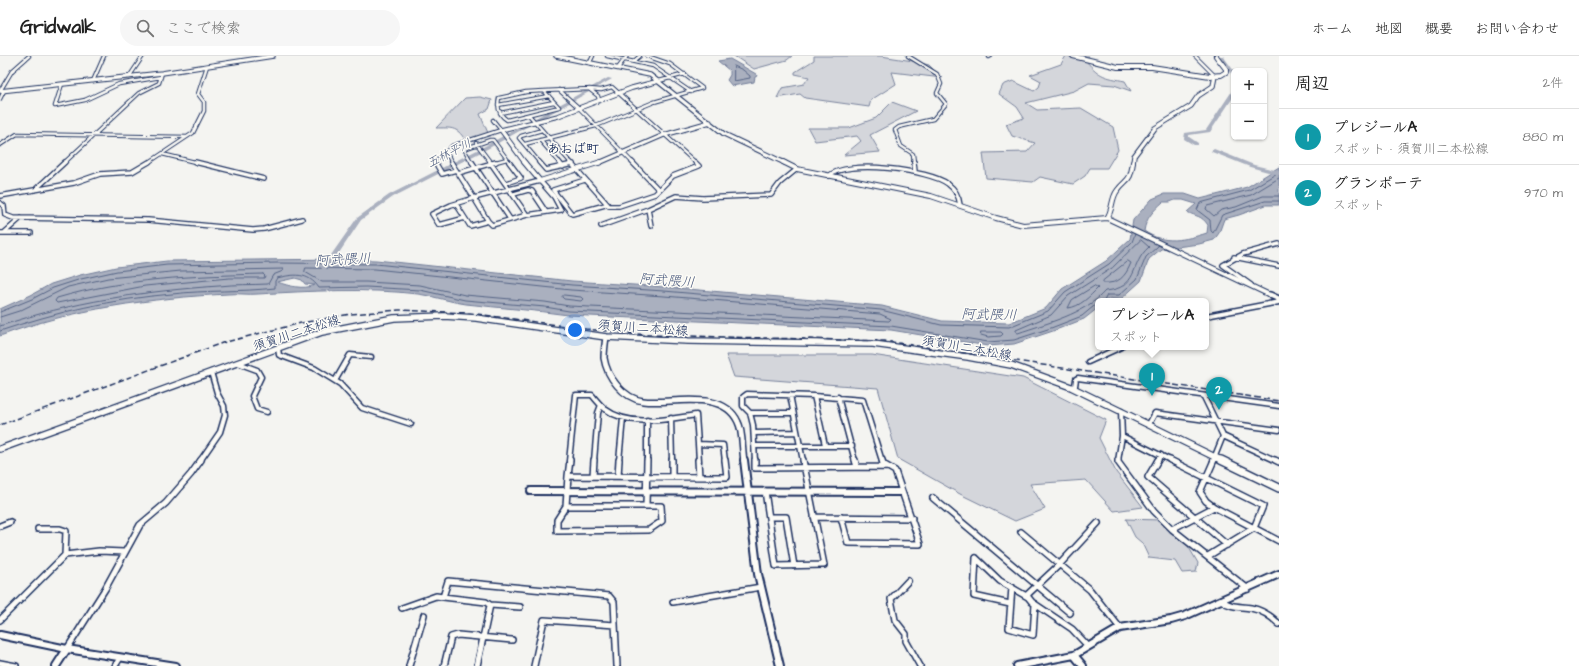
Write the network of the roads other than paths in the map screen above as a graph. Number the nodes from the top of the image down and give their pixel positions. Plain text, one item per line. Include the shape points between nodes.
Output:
1 (29, 56) edge
2 (104, 56) edge
3 (143, 56) edge
4 (273, 56) edge
5 (556, 56) edge
6 (593, 56) edge
7 (607, 56) edge
8 (627, 56) edge
9 (640, 56) edge
10 (647, 56) edge
11 (908, 56) edge
12 (1073, 56) edge
13 (1195, 56) edge
14 (1216, 56) edge
15 (624, 59) junction
16 (634, 61) junction
17 (590, 62) junction
18 (206, 66) junction
19 (618, 68) junction
20 (685, 74) junction
21 (162, 75) junction
22 (1215, 76) junction
23 (129, 77) junction
24 (672, 78) junction
25 (93, 81) junction
26 (659, 81) junction
27 (62, 84) junction
28 (590, 89) junction
29 (559, 90) junction
30 (0, 91) edge
31 (4, 91) junction
32 (544, 91) junction
33 (691, 92) junction
34 (618, 93) junction
35 (549, 96) junction
36 (678, 96) junction
37 (0, 98) edge
38 (599, 100) junction
39 (554, 102) junction
40 (498, 105) junction
41 (579, 108) junction
42 (636, 109) junction
43 (500, 113) junction
44 (529, 115) junction
45 (493, 120) dead end
46 (535, 122) junction
47 (710, 122) junction
48 (596, 126) junction
49 (501, 130) junction
50 (542, 130) junction
51 (94, 134) junction
52 (664, 135) junction
53 (187, 137) junction
54 (549, 138) junction
55 (474, 139) junction
56 (540, 140) junction
57 (477, 144) junction
58 (525, 144) junction
59 (0, 145) edge
60 (624, 153) junction
61 (162, 154) junction
62 (447, 156) junction
63 (507, 159) junction
64 (492, 164) junction
65 (573, 164) junction
66 (563, 167) junction
67 (475, 168) junction
68 (577, 169) junction
69 (797, 169) junction
70 (457, 171) junction
71 (915, 172) junction
72 (829, 176) junction
73 (264, 179) dead end
74 (540, 180) junction
75 (585, 180) junction
76 (506, 183) junction
77 (36, 189) junction
78 (510, 189) junction
79 (660, 190) junction
80 (493, 194) junction
81 (514, 194) junction
82 (0, 196) edge
83 (475, 199) junction
84 (0, 203) edge
85 (456, 204) junction
86 (960, 204) junction
87 (605, 205) junction
88 (648, 209) junction
89 (546, 212) junction
90 (527, 215) junction
91 (21, 218) junction
92 (302, 218) dead end
93 (465, 218) junction
94 (1107, 218) junction
95 (510, 219) junction
96 (488, 221) junction
97 (601, 226) dead end
98 (651, 226) dead end
99 (2, 233) edge
100 (31, 233) dead end
101 (1279, 244) edge
102 (1234, 256) junction
103 (1279, 266) edge
104 (1256, 289) junction
105 (1279, 301) edge
106 (1209, 315) edge
107 (606, 337) junction
108 (278, 348) junction
109 (1114, 350) edge
110 (371, 357) dead end
111 (238, 362) junction
112 (1088, 362) dead end
113 (211, 372) junction
114 (335, 381) junction
115 (1071, 387) junction
116 (790, 395) junction
117 (814, 396) junction
118 (838, 397) junction
119 (1204, 397) junction
120 (601, 405) junction
121 (1279, 406) edge
122 (1121, 411) junction
123 (267, 412) dead end
124 (750, 413) junction
125 (793, 413) junction
126 (623, 418) junction
127 (671, 418) junction
128 (647, 420) junction
129 (1216, 421) junction
130 (411, 424) dead end
131 (1149, 424) junction
132 (1279, 430) edge
133 (797, 432) junction
134 (754, 433) junction
135 (1122, 436) junction
136 (1223, 436) junction
137 (698, 444) junction
138 (800, 445) junction
139 (754, 446) junction
140 (825, 446) junction
141 (852, 446) junction
142 (0, 449) edge
143 (1161, 455) junction
144 (1214, 456) junction
145 (1279, 462) edge
146 (857, 467) junction
147 (888, 467) junction
148 (805, 468) junction
149 (568, 476) junction
150 (594, 476) junction
151 (618, 476) junction
152 (646, 476) junction
153 (672, 476) junction
154 (699, 477) junction
155 (1207, 478) junction
156 (1279, 488) edge
157 (531, 491) dead end
158 (646, 491) junction
159 (765, 491) junction
160 (568, 492) junction
161 (748, 492) junction
162 (810, 492) junction
163 (900, 492) junction
164 (933, 498) dead end
165 (566, 506) junction
166 (646, 506) junction
167 (1214, 507) junction
168 (1195, 516) junction
169 (769, 517) junction
170 (814, 517) junction
171 (841, 517) junction
172 (912, 518) junction
173 (10, 522) dead end
174 (1098, 523) dead end
175 (0, 526) edge
176 (1254, 528) junction
177 (38, 529) dead end
178 (1172, 529) junction
179 (1021, 532) dead end
180 (1279, 541) edge
181 (1228, 545) junction
182 (124, 552) junction
183 (65, 555) junction
184 (1208, 556) junction
185 (1060, 565) junction
186 (794, 566) junction
187 (1279, 574) edge
188 (908, 581) dead end
189 (1036, 584) junction
190 (761, 587) junction
191 (1012, 587) junction
192 (1248, 589) junction
193 (443, 597) junction
194 (1028, 597) junction
195 (1221, 600) junction
196 (673, 602) dead end
197 (1010, 604) junction
198 (1035, 604) junction
199 (490, 605) junction
200 (520, 607) dead end
201 (402, 608) dead end
202 (1070, 614) dead end
203 (424, 615) dead end
204 (0, 620) edge
205 (1279, 624) edge
206 (615, 625) junction
207 (1120, 628) junction
208 (0, 635) edge
209 (483, 637) junction
210 (512, 640) dead end
211 (1088, 646) junction
212 (67, 649) junction
213 (1074, 655) junction
214 (120, 658) junction
215 (0, 663) edge
216 (16, 666) edge
217 (56, 666) edge
218 (115, 666) edge
219 (176, 666) edge
220 (409, 666) edge
221 (444, 666) edge
222 (477, 666) edge
223 (534, 666) edge
224 (617, 666) edge
225 (780, 666) edge
226 (920, 666) edge
227 (1017, 666) edge
228 (1083, 666) edge

1 - 30 street via 12,71
2 - 25 street
3 - 23 street
4 - 18 street
5 - 17 street
6 - 17 street
7 - 15 street
8 - 15 street
9 - 16 street
10 - 20 street via 670,64
11 - 71 street via 936,73 941,81 937,93 946,104 933,119 895,130 901,146 913,154
12 - 22 main road via 1118,67 1152,67
13 - 22 street
14 - 22 main road via 1226,72
15 - 16 street
15 - 19 street
16 - 24 street via 653,66
17 - 19 street
18 - 21 street
18 - 53 street via 198,94 204,102 204,111 194,132
19 - 26 street via 650,75
20 - 24 street
20 - 33 street via 702,88
21 - 23 street
21 - 27 street via 108,87 98,95 55,106
21 - 51 street via 159,83 139,93
22 - 94 street via 1213,86 1198,96 1191,106 1155,128 1134,156 1129,179 1116,192
23 - 25 street
24 - 26 street
24 - 33 street
25 - 27 street
26 - 34 street
26 - 36 street
27 - 31 street
28 - 29 street
28 - 34 street via 612,87
28 - 38 street
29 - 32 street
29 - 41 street
30 - 31 street
31 - 37 street
32 - 35 street
32 - 40 street via 500,97
33 - 36 street
34 - 38 street
34 - 42 street
35 - 39 street
35 - 40 street
36 - 42 street
36 - 47 street
38 - 41 street
39 - 43 street
39 - 44 street via 559,107
40 - 43 street
41 - 46 street
41 - 48 street
42 - 48 street
42 - 52 street
43 - 44 street via 505,120
44 - 46 street
45 - 49 street
46 - 49 street
46 - 50 street
47 - 52 street
47 - 69 street via 733,139
48 - 54 street
48 - 60 street
49 - 55 street
49 - 74 street
50 - 54 street
50 - 58 street via 520,136
51 - 53 street
51 - 59 street via 17,134
51 - 77 street
52 - 60 street
52 - 79 street via 699,166 673,176
53 - 61 street
54 - 56 street
54 - 65 street
55 - 57 street
55 - 62 street via 450,147 446,152
56 - 58 street
56 - 66 street
57 - 63 street via 493,140
57 - 64 street
57 - 67 street via 463,150
58 - 66 street via 545,170
60 - 68 street
60 - 79 street
61 - 73 street
61 - 77 street via 134,171 108,173
62 - 70 street
62 - 70 street via 433,161 439,172 442,174
63 - 64 street
63 - 76 street via 521,178
64 - 67 street
64 - 76 street
65 - 66 street
65 - 68 street
67 - 70 street
67 - 80 street
68 - 74 street
68 - 75 street
69 - 72 street
69 - 88 street via 780,183 771,195 703,198 678,196
70 - 83 street
71 - 72 street via 857,168 832,173
71 - 86 street via 933,176 950,184
72 - 86 street
74 - 78 street
74 - 89 street via 561,208 559,211
75 - 87 street
75 - 87 street via 553,190 572,214
76 - 78 street
77 - 82 street
78 - 80 street
78 - 81 street
79 - 87 street via 619,206
80 - 83 street
80 - 95 street
81 - 89 street via 532,191
81 - 90 street
83 - 85 street
83 - 96 street
84 - 91 street via 4,205 8,217
85 - 93 street
85 - 93 street via 432,213 438,225
86 - 94 street via 996,218 1024,225
88 - 97 street
88 - 98 street
89 - 90 street
90 - 95 street
91 - 92 street via 148,220 253,230
91 - 99 street
93 - 96 street via 470,226
94 - 104 street
95 - 96 street via 492,224
99 - 100 street
101 - 102 street
102 - 103 street
102 - 104 street via 1223,266
104 - 105 street
105 - 106 street
107 - 108 main road, 須賀川二本松線 via 476,318 423,316 394,318 339,328
107 - 115 main road, 須賀川二本松線 via 873,344 945,353 1011,366
107 - 161 street via 604,361 617,386 625,394 643,401 709,402 733,413 739,423
108 - 111 main road, 須賀川二本松線
108 - 114 street via 279,355 314,368
109 - 112 street
110 - 114 street via 350,355
111 - 113 main road, 須賀川二本松線
111 - 123 street via 258,370 261,377 252,396 257,409
113 - 142 main road, 須賀川二本松線
113 - 182 street via 226,415 220,432 192,474 140,525
114 - 130 street via 362,408
115 - 119 street via 1075,386 1078,378
115 - 122 main road, 須賀川二本松線
116 - 117 street
116 - 124 street via 746,394 743,406
116 - 125 street
117 - 118 street
117 - 140 street
118 - 141 street
118 - 147 street via 863,400 883,464
119 - 121 street
119 - 129 street
120 - 126 street
120 - 149 street via 592,395 576,395
120 - 150 street via 598,413
122 - 131 main road, 須賀川二本松線
122 - 135 street
124 - 125 street
124 - 134 street
125 - 133 street
126 - 128 street
126 - 151 street
127 - 128 street
127 - 137 street via 696,415
127 - 153 street
128 - 152 street
129 - 131 street via 1155,413
129 - 132 street
129 - 136 street
131 - 144 main road, 須賀川二本松線
133 - 134 street
133 - 138 street
134 - 139 street
135 - 143 street
135 - 178 street via 1118,462 1154,511
136 - 144 street
136 - 145 street
137 - 154 street
137 - 154 street via 723,445 727,477
138 - 139 street
138 - 140 street
138 - 148 street
139 - 148 street via 755,468
140 - 141 street
141 - 146 street
143 - 155 street
143 - 168 street via 1148,477
144 - 155 street
144 - 156 main road, 須賀川二本松線
146 - 147 street
146 - 148 street
147 - 163 street via 894,471
148 - 162 street
149 - 150 street
149 - 160 street
150 - 151 street
151 - 152 street
152 - 153 street
152 - 158 street
153 - 154 street
155 - 167 street via 1200,492
155 - 176 street via 1263,506
157 - 160 street
158 - 160 street
158 - 161 street
158 - 166 street
159 - 161 street
159 - 162 street
159 - 169 street
160 - 165 street
161 - 190 street
162 - 163 street
162 - 170 street
163 - 172 street
164 - 189 street
165 - 166 street
165 - 166 street via 557,520 557,531 649,530 662,521 661,506
167 - 168 street
167 - 176 street
168 - 178 street
168 - 181 street
169 - 186 street via 786,518
169 - 186 street via 776,566
170 - 171 street
170 - 186 street via 824,565
171 - 172 street
171 - 172 street via 848,543 920,544
173 - 175 street
174 - 185 street
176 - 180 street
176 - 181 street
177 - 183 street via 60,529 66,532
178 - 184 street
179 - 185 street
181 - 184 street
182 - 183 street via 99,551
182 - 212 street via 105,589
183 - 204 street
184 - 192 street
185 - 189 street
185 - 207 street via 1090,590
187 - 192 street
188 - 226 street via 890,599 895,620 906,634 906,641
189 - 194 street
189 - 202 street
190 - 196 street
190 - 225 street
191 - 194 street
191 - 197 street
191 - 197 street via 991,574 976,558 974,596
192 - 195 street
193 - 199 street via 486,602
193 - 201 street via 436,596
193 - 206 street via 448,581 609,596 614,602
194 - 198 street
195 - 205 street via 1230,607 1251,608 1263,612
195 - 207 street via 1171,620
197 - 198 street via 1008,628 1033,635
198 - 211 street via 1072,629
199 - 200 street
199 - 209 street
203 - 220 street
206 - 223 street via 544,620
206 - 224 street
207 - 211 street
208 - 212 street
209 - 210 street
209 - 221 street via 451,637
209 - 222 street
211 - 213 street
212 - 214 street
212 - 217 street
213 - 227 street
213 - 228 street
214 - 218 street
214 - 219 street
215 - 216 street

